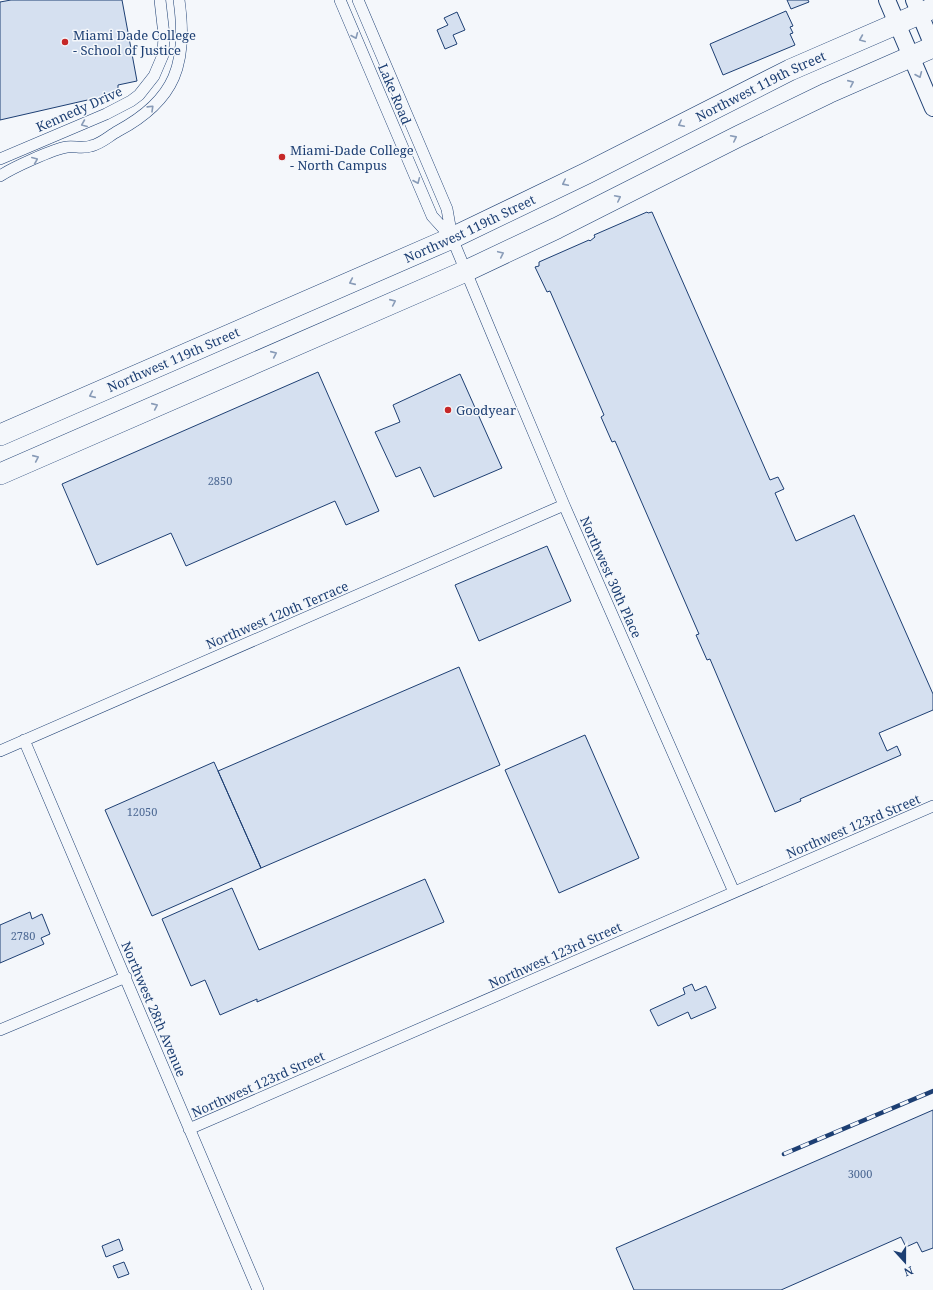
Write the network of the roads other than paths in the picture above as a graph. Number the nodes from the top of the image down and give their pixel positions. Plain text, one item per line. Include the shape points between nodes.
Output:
1 (160, 0) edge
2 (179, 0) edge
3 (340, 0) edge
4 (358, 0) edge
5 (887, 0) edge
6 (923, 7) edge
7 (898, 23) junction
8 (933, 46) edge
9 (911, 57) junction
10 (933, 108) edge
11 (108, 113) junction
12 (117, 132) junction
13 (0, 158) edge
14 (0, 176) edge
15 (452, 238) junction
16 (466, 271) junction
17 (0, 435) edge
18 (0, 474) edge
19 (564, 505) junction
20 (24, 740) junction
21 (0, 751) edge
22 (933, 806) edge
23 (734, 892) junction
24 (126, 977) junction
25 (0, 1030) edge
26 (189, 1129) junction
27 (258, 1290) edge

1 - 11 street, Kennedy Drive via 164,45 154,76 135,99
12 -> 2 street via 153,107 174,77 182,43
3 -> 15 street, Lake Road via 432,216
4 - 15 street, Lake Road via 447,210
5 - 7 main road
6 - 7 highway, Northwest 119th Street
6 - 8 main road
7 - 9 main road
7 -> 15 highway, Northwest 119th Street via 790,70
8 - 9 highway
9 -> 10 main road
16 -> 9 highway via 746,132
11 - 12 street via 116,122
11 -> 13 street, Kennedy Drive
14 -> 12 street via 62,148 93,146
15 - 16 street, Lake Road
15 -> 17 highway, Northwest 119th Street
18 -> 16 highway
16 - 19 street, Northwest 30th Place
19 - 20 street, Northwest 120th Terrace
19 - 23 street, Northwest 30th Place
20 - 21 street, Northwest 120th Terrace
20 - 24 street, Northwest 28th Avenue
22 - 23 street, Northwest 123rd Street
23 - 26 street, Northwest 123rd Street
24 - 25 street
24 - 26 street, Northwest 28th Avenue
26 - 27 street, Northwest 28th Avenue

